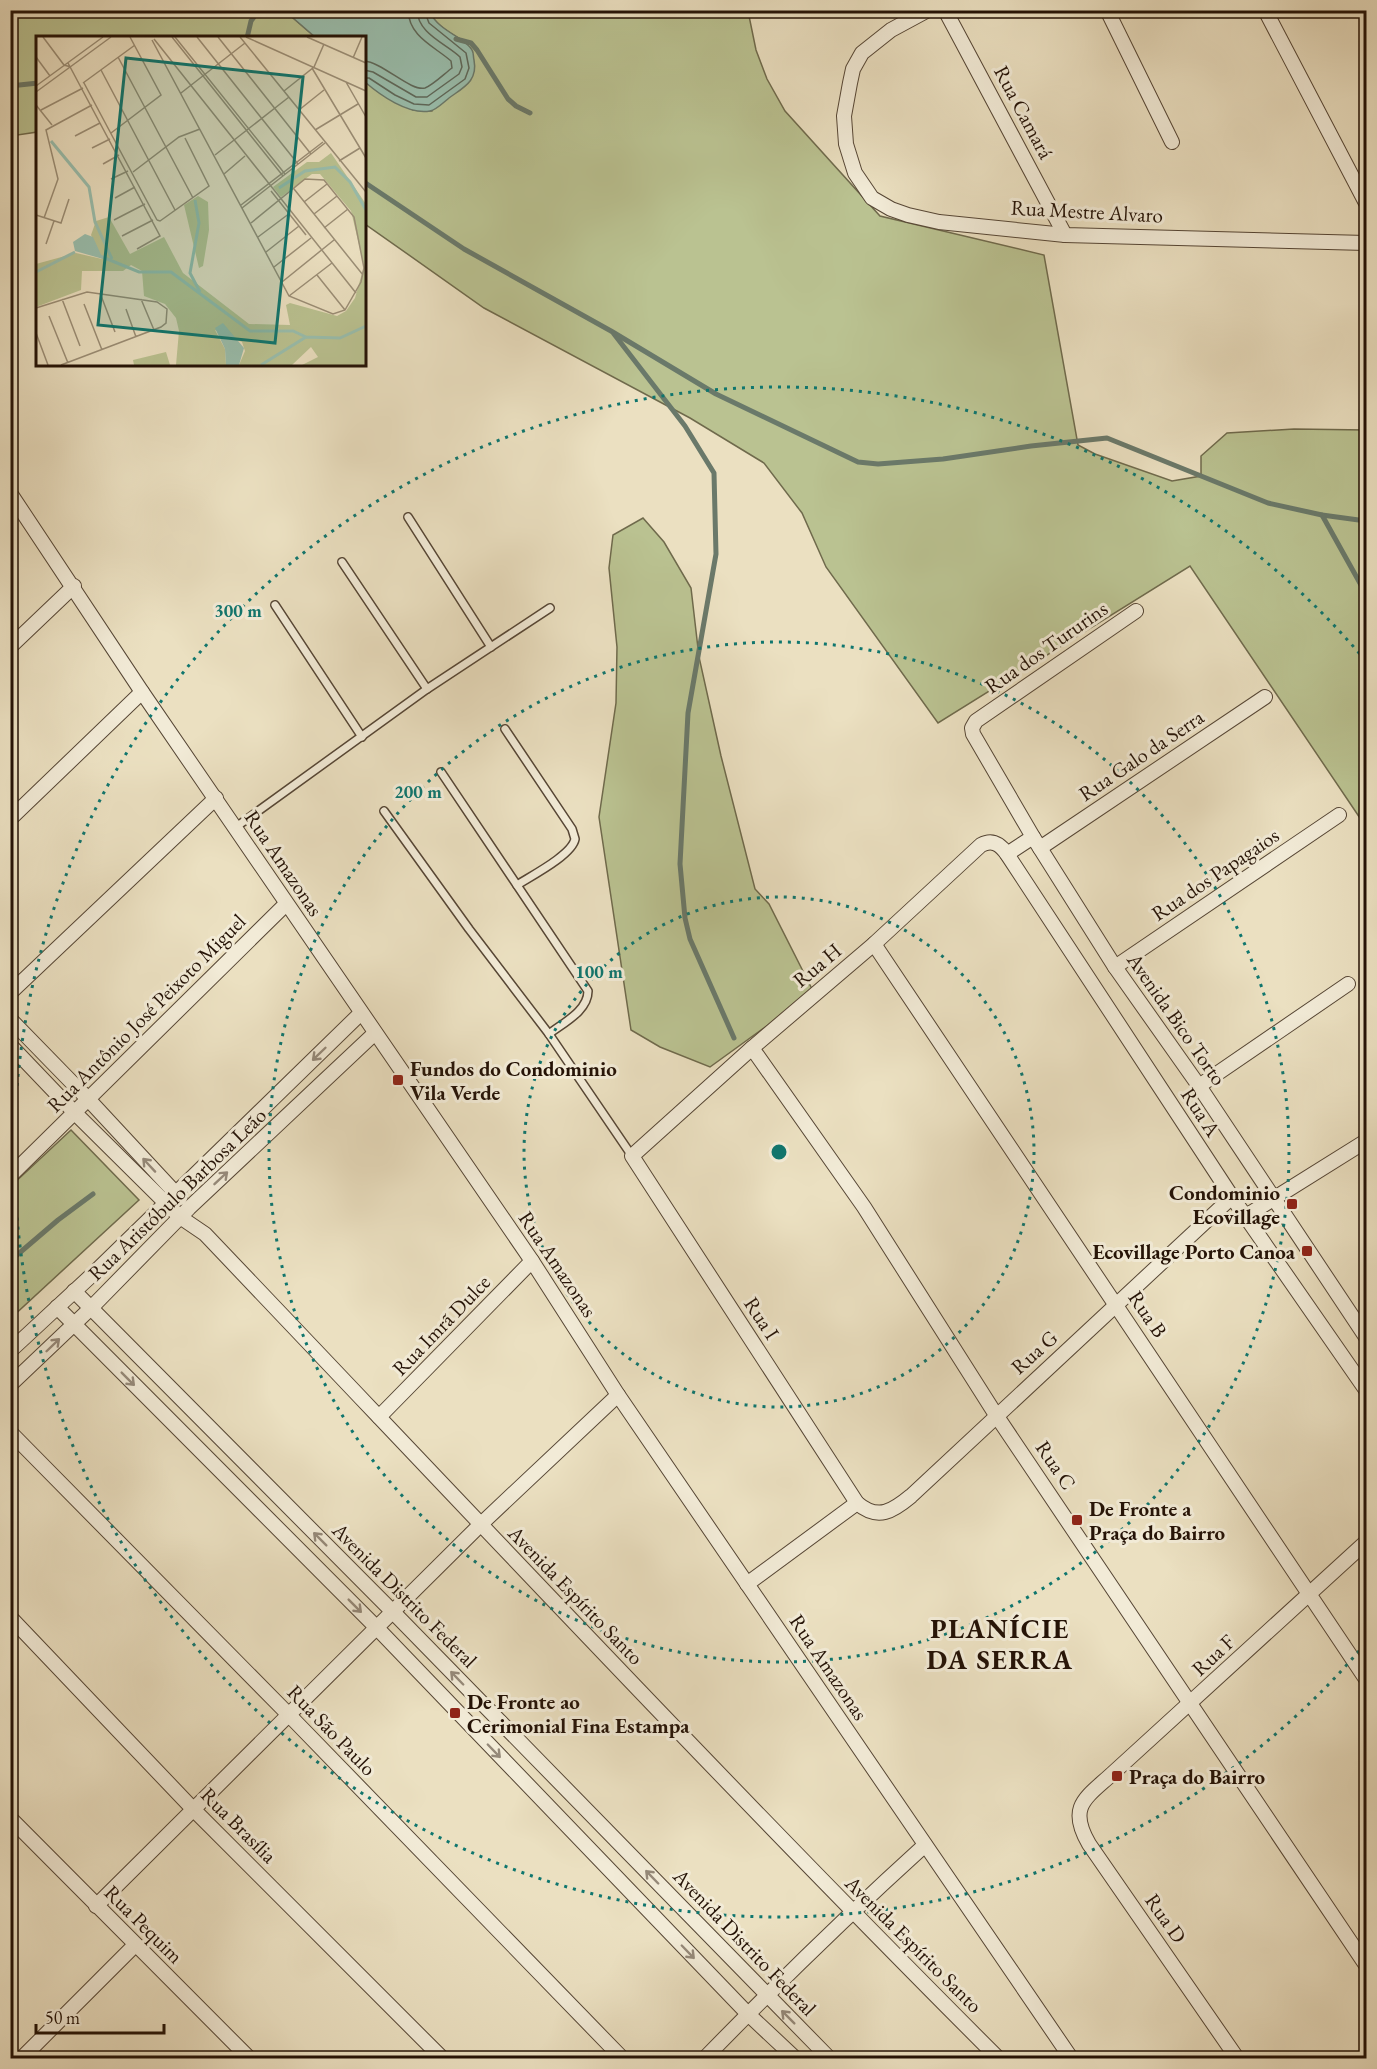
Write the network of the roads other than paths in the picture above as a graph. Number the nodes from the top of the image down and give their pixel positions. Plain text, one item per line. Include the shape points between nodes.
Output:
1 (928, 10) edge
2 (945, 10) edge
3 (1107, 10) edge
4 (1265, 10) edge
5 (1172, 142) dead end
6 (1366, 203) edge
7 (1065, 235) junction
8 (1366, 243) edge
9 (10, 493) edge
10 (408, 517) dead end
11 (342, 562) dead end
12 (74, 586) junction
13 (275, 605) dead end
14 (550, 608) dead end
15 (1136, 611) dead end
16 (10, 647) edge
17 (491, 647) junction
18 (427, 689) junction
19 (142, 692) junction
20 (1265, 697) dead end
21 (980, 718) joint
22 (505, 729) dead end
23 (362, 737) junction
24 (441, 772) dead end
25 (216, 798) junction
26 (384, 811) dead end
27 (1339, 815) dead end
28 (10, 819) edge
29 (236, 827) junction
30 (1036, 843) junction
31 (1006, 854) junction
32 (517, 885) junction
33 (286, 904) junction
34 (874, 944) junction
35 (1115, 968) junction
36 (1348, 984) dead end
37 (10, 993) edge
38 (361, 1013) junction
39 (10, 1019) edge
40 (375, 1033) junction
41 (549, 1034) junction
42 (10, 1045) edge
43 (752, 1048) junction
44 (1199, 1086) junction
45 (89, 1100) junction
46 (75, 1113) junction
47 (1366, 1141) edge
48 (632, 1156) junction
49 (10, 1176) edge
50 (170, 1197) junction
51 (1232, 1197) junction
52 (1273, 1198) junction
53 (185, 1213) junction
54 (1246, 1216) junction
55 (532, 1261) junction
56 (74, 1291) junction
57 (1117, 1305) junction
58 (57, 1307) junction
59 (91, 1308) junction
60 (1361, 1316) edge
61 (74, 1325) junction
62 (1366, 1337) edge
63 (10, 1351) edge
64 (10, 1385) edge
65 (1366, 1390) edge
66 (618, 1395) junction
67 (996, 1415) junction
68 (379, 1417) junction
69 (10, 1432) edge
70 (857, 1503) junction
71 (480, 1525) junction
72 (1366, 1542) edge
73 (747, 1584) junction
74 (1310, 1595) junction
75 (393, 1612) junction
76 (10, 1617) edge
77 (377, 1628) junction
78 (1366, 1679) edge
79 (1191, 1703) junction
80 (289, 1715) junction
81 (1087, 1797) joint
82 (193, 1809) junction
83 (10, 1818) edge
84 (925, 1845) junction
85 (96, 1906) junction
86 (851, 1912) junction
87 (135, 1945) junction
88 (1366, 1965) edge
89 (766, 1995) junction
90 (748, 2014) junction
91 (1058, 2038) junction
92 (21, 2058) edge
93 (249, 2058) edge
94 (442, 2058) edge
95 (622, 2058) edge
96 (705, 2058) edge
97 (795, 2058) edge
98 (829, 2058) edge
99 (998, 2058) edge
100 (1064, 2058) edge
101 (1071, 2058) edge
102 (1238, 2058) edge

1 - 7 street, Rua Mestre Alvaro via 891,30 862,53 853,69 844,116 846,144 855,173 872,198 908,215 939,222
2 - 7 street, Rua Camará
3 - 5 street
4 - 6 street
7 - 8 street, Rua Mestre Alvaro
9 - 12 street, Rua Amazonas
10 - 17 lane
11 - 18 lane
12 - 16 street
12 - 19 street, Rua Amazonas
13 - 23 lane
14 - 17 lane
15 - 21 street, Rua dos Tururins
17 - 18 lane
18 - 23 lane
19 - 25 street, Rua Amazonas
19 - 28 street
20 - 30 street, Rua Galo da Serra
21 - 30 street, Avenida Bico Torto via 973,734
22 - 32 lane via 576,839 557,859
23 - 29 lane
24 - 32 lane
25 - 29 street, Rua Amazonas
25 - 37 street
26 - 41 lane
27 - 35 street, Rua dos Papagaios
29 - 33 street, Rua Amazonas
30 - 31 street
30 - 35 street, Avenida Bico Torto
31 - 34 street, Rua H via 995,843 981,845
31 - 51 street, Rua A
32 - 41 lane via 588,991 582,1007
33 - 38 street, Rua Amazonas
33 - 45 street, Rua Antônio José Peixoto Miguel
34 - 43 street, Rua H
34 - 57 street, Rua B
35 - 44 street, Avenida Bico Torto
36 - 44 street
38 - 40 street, Rua Amazonas
38 -> 50 street
39 - 45 street, Avenida Espírito Santo
53 -> 40 street, Rua Aristóbulo Barbosa Leão
40 - 55 street, Rua Amazonas
41 - 48 lane
42 - 46 street, Avenida Espírito Santo
43 - 48 street, Rua H
43 - 67 street, Rua C via 864,1207
44 - 52 street, Avenida Bico Torto
45 - 46 street, Rua Antônio José Peixoto Miguel
50 -> 45 street, Avenida Espírito Santo
46 - 49 street, Rua Antônio José Peixoto Miguel
46 - 50 street, Avenida Espírito Santo
47 - 52 street
48 - 70 street, Rua I
50 - 53 street, Avenida Espírito Santo
50 - 56 street
51 - 54 street, Rua A
51 - 57 street, Rua G
52 - 54 street
52 - 60 street, Avenida Bico Torto
53 - 59 street, Rua Aristóbulo Barbosa Leão
53 - 68 street, Avenida Espírito Santo
54 - 65 street, Rua A
55 - 66 street, Rua Amazonas
55 - 68 street, Rua Imrã Dulce
56 - 58 street
56 - 59 street, Avenida Distrito Federal
57 - 67 street, Rua G
57 - 74 street, Rua B
58 - 61 street, Avenida Distrito Federal
58 - 63 street
59 - 61 street, Rua Aristóbulo Barbosa Leão
75 -> 59 street, Avenida Distrito Federal
60 - 62 street, Avenida Bico Torto
64 -> 61 street, Rua Aristóbulo Barbosa Leão
61 -> 77 street, Avenida Distrito Federal
66 - 71 street
66 - 73 street, Rua Amazonas
67 - 70 street, Rua G via 894,1509 877,1513
67 - 79 street, Rua C
68 - 71 street, Avenida Espírito Santo
69 - 80 street, Rua São Paulo
70 - 73 street
71 - 75 street
71 - 86 street, Avenida Espírito Santo
72 - 74 street, Rua F
73 - 84 street, Rua Amazonas
74 - 78 street, Rua B
74 - 79 street, Rua F
75 - 77 street
89 -> 75 street, Avenida Distrito Federal
76 - 82 street, Rua Brasília
77 - 80 street
77 -> 90 street, Avenida Distrito Federal
79 - 81 street, Rua F
79 - 88 street, Rua C
80 - 82 street
80 - 95 street, Rua São Paulo
81 - 102 street, Rua D via 1078,1816 1084,1835
82 - 85 street
82 - 94 street, Rua Brasília
83 - 85 street, Rua Pequim
84 - 86 street
84 - 91 street, Rua Amazonas
85 - 87 street, Rua Pequim
86 - 89 street
86 - 99 street, Avenida Espírito Santo
87 - 92 street
87 - 93 street, Rua Pequim
89 - 90 street
98 -> 89 street, Avenida Distrito Federal
90 - 96 street
90 - 97 street, Avenida Distrito Federal
91 - 100 street
91 - 101 street, Rua Amazonas

